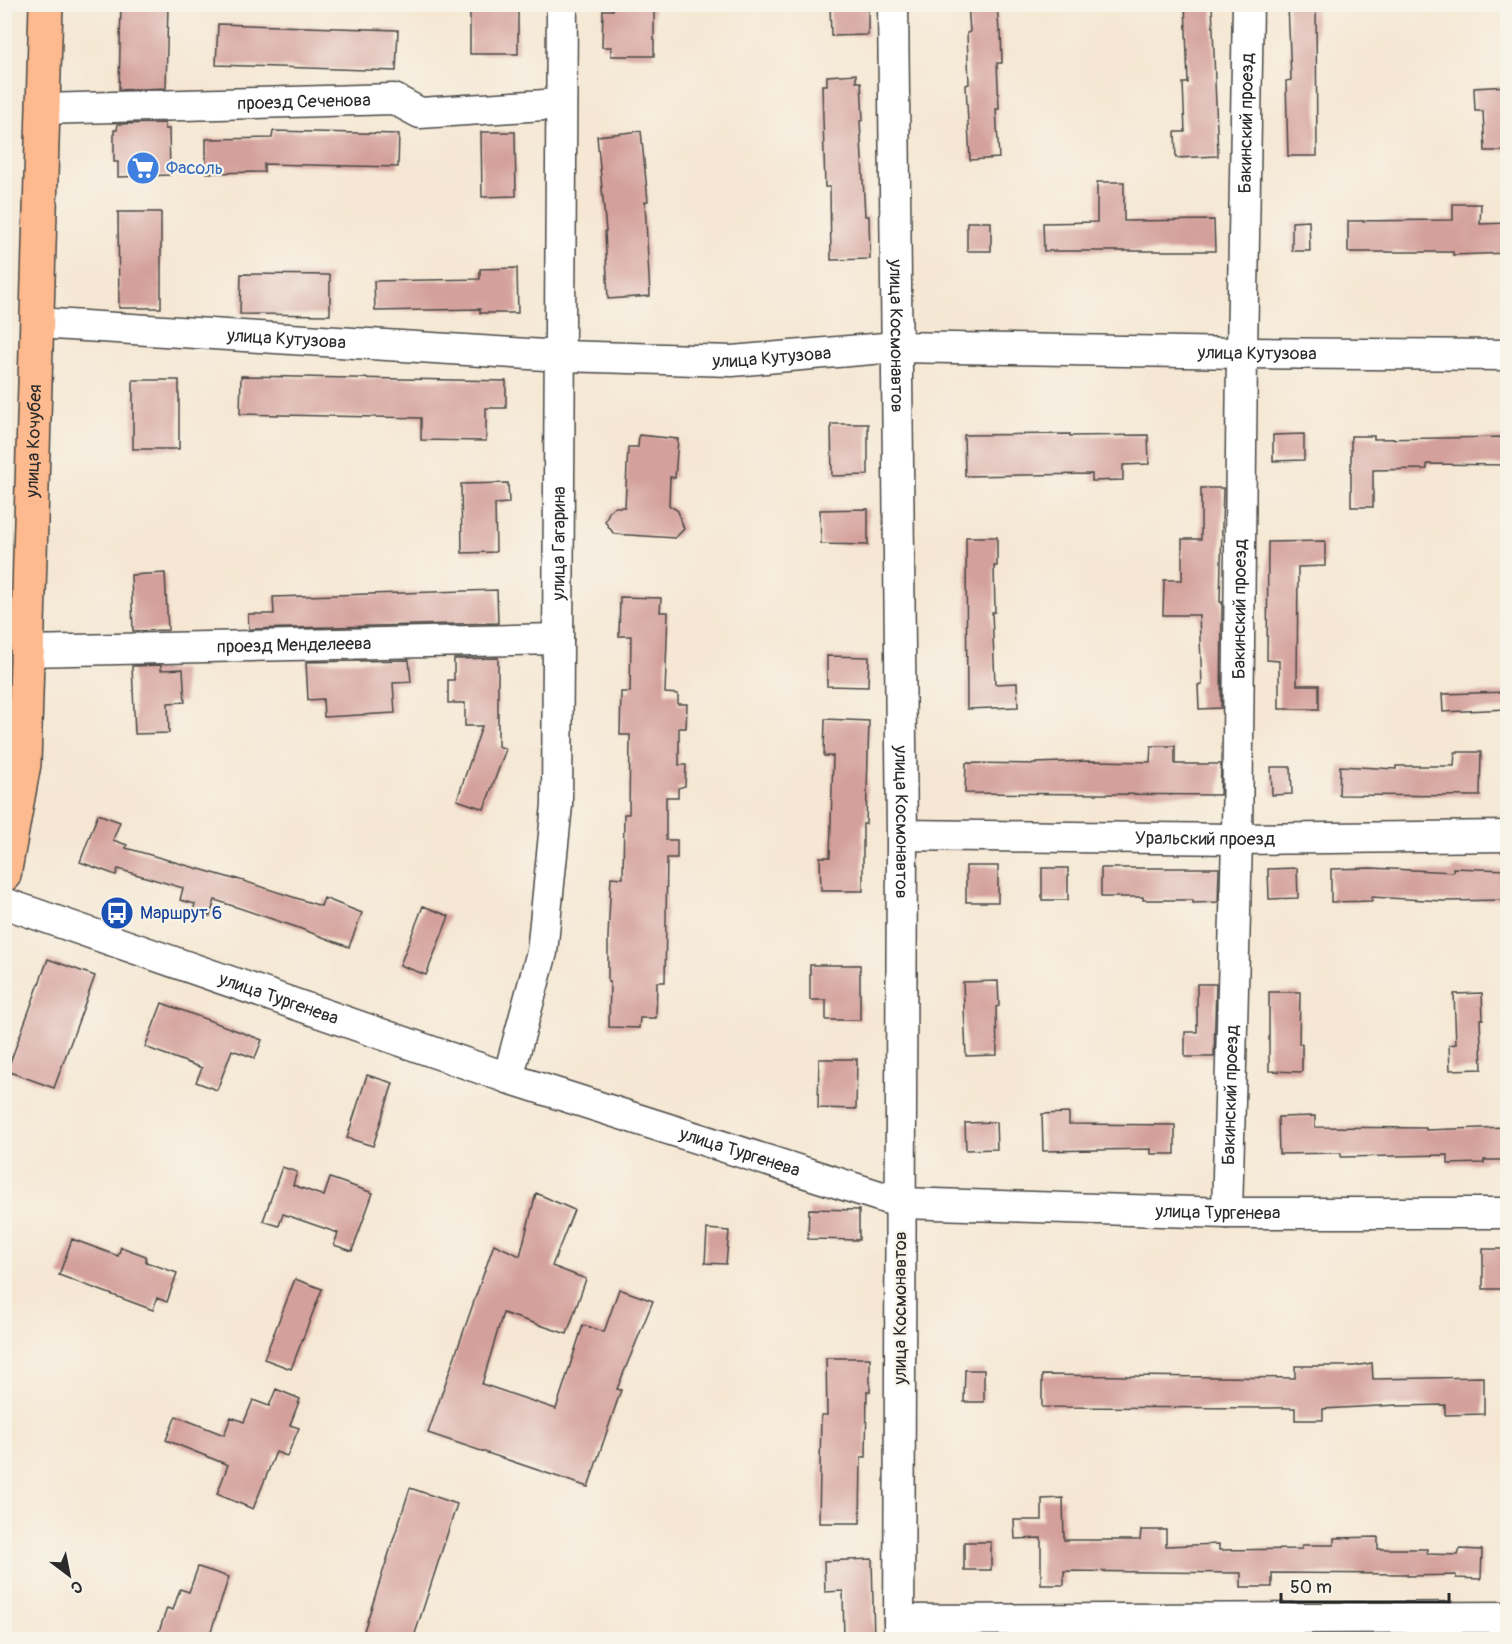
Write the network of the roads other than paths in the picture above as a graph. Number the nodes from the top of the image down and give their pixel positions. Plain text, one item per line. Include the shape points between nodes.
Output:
1 (46, 4) edge
2 (562, 4) edge
3 (893, 4) edge
4 (1248, 4) edge
5 (561, 104) junction
6 (43, 109) junction
7 (37, 323) junction
8 (896, 347) junction
9 (1242, 354) junction
10 (1508, 355) edge
11 (561, 356) junction
12 (558, 639) junction
13 (28, 651) junction
14 (902, 835) junction
15 (1508, 836) edge
16 (1237, 839) junction
17 (5, 873) edge
18 (4, 903) edge
19 (508, 1078) junction
20 (900, 1203) junction
21 (1227, 1213) junction
22 (1508, 1213) edge
23 (1508, 1617) edge
24 (899, 1630) edge

1 - 6 main road, улица Кочубея
2 - 5 street, улица Гагарина
3 - 8 street, улица Космонавтов
4 - 9 street, Бакинский проезд
5 - 6 street, проезд Сеченова via 420,113 394,99
5 - 11 street, улица Гагарина
6 - 7 main road, улица Кочубея
7 - 11 street, улица Кутузова
7 - 13 main road, улица Кочубея
8 - 9 street, улица Кутузова
8 - 11 street, улица Кутузова via 732,361
8 - 14 street, улица Космонавтов
9 - 10 street, улица Кутузова
9 - 16 street, Бакинский проезд
11 - 12 street, улица Гагарина
12 - 13 street, проезд Менделеева
12 - 19 street, улица Гагарина via 557,805 542,952
13 - 17 main road, улица Кочубея via 24,764
14 - 16 street, Уральский проезд
14 - 20 street, улица Космонавтов
15 - 16 street, Уральский проезд
16 - 21 street, Бакинский проезд
18 - 19 street, улица Тургенева
19 - 20 street, улица Тургенева
20 - 21 street, улица Тургенева
20 - 24 street, улица Космонавтов
21 - 22 street, улица Тургенева
23 - 24 street

